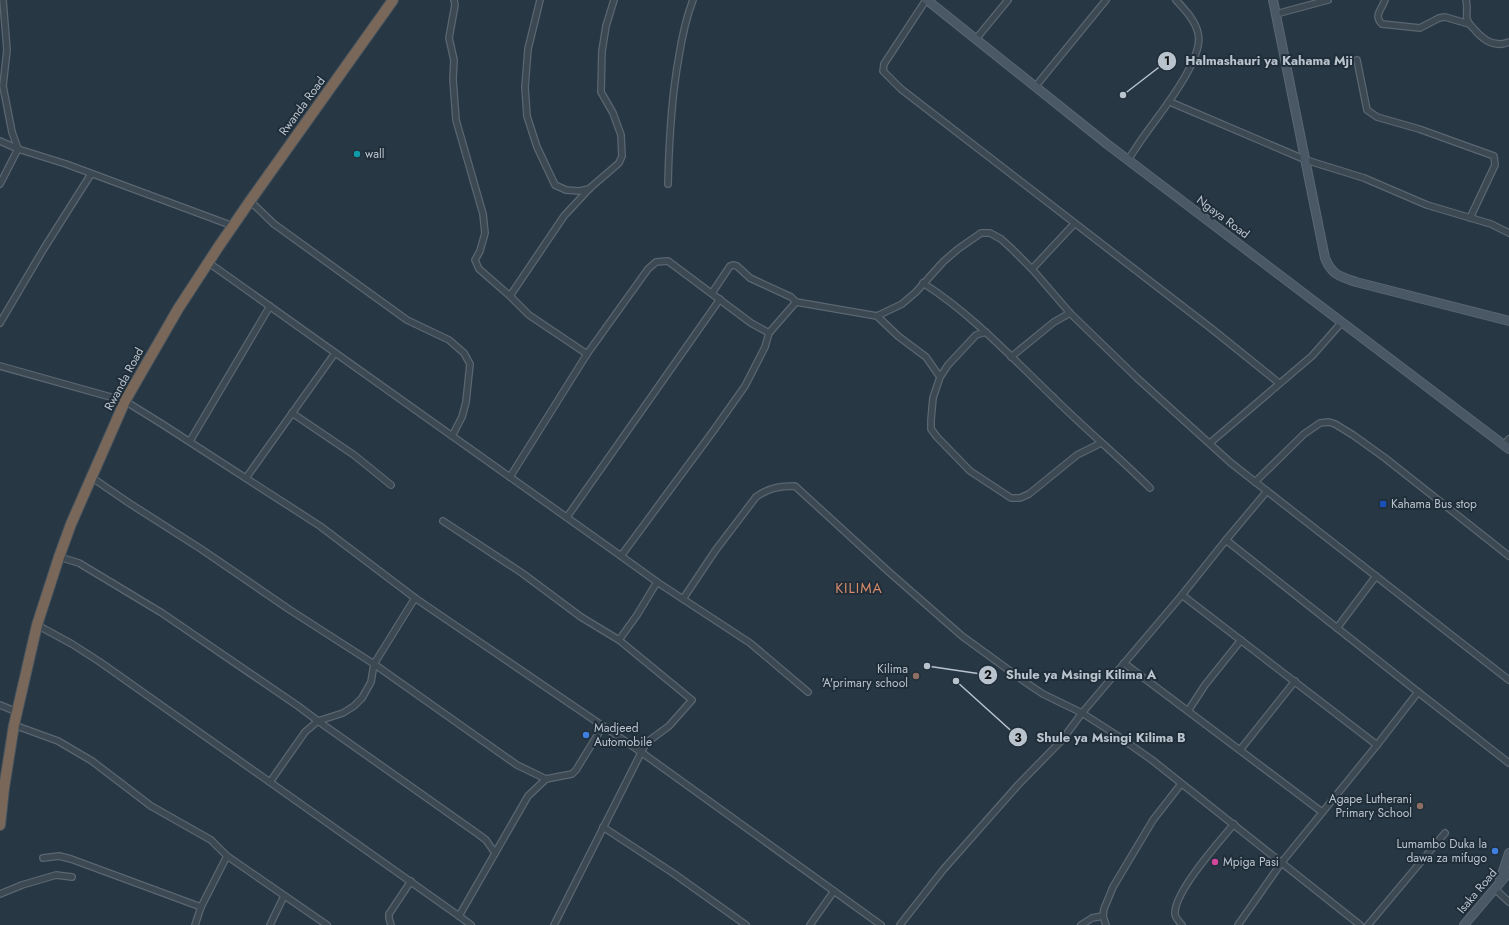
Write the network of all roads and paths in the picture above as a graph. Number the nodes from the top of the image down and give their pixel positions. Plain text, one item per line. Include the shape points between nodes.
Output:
1 (3, 0) edge
2 (393, 0) edge
3 (454, 0) edge
4 (540, 0) edge
5 (614, 0) edge
6 (693, 0) edge
7 (927, 0) edge
8 (1008, 0) edge
9 (1106, 0) edge
10 (1176, 0) edge
11 (1273, 0) edge
12 (1328, 0) edge
13 (1384, 0) edge
14 (1466, 0) edge
15 (1276, 14) junction
16 (1470, 24) junction
17 (976, 40) junction
18 (1509, 42) edge
19 (1357, 60) dead end
20 (1036, 87) junction
21 (1170, 102) junction
22 (0, 142) edge
23 (18, 149) junction
24 (1128, 160) junction
25 (1306, 160) junction
26 (92, 174) junction
27 (0, 184) edge
28 (668, 184) dead end
29 (590, 188) junction
30 (250, 201) junction
31 (1470, 218) junction
32 (1074, 224) junction
33 (233, 226) junction
34 (1509, 233) edge
35 (209, 263) junction
36 (1032, 270) junction
37 (923, 283) junction
38 (712, 293) junction
39 (510, 296) junction
40 (720, 299) junction
41 (796, 302) junction
42 (270, 306) junction
43 (1070, 313) junction
44 (877, 316) junction
45 (1509, 320) edge
46 (1342, 322) junction
47 (0, 323) edge
48 (986, 332) junction
49 (769, 333) junction
50 (335, 353) junction
51 (587, 354) junction
52 (1012, 357) junction
53 (0, 366) edge
54 (940, 377) junction
55 (1279, 383) junction
56 (125, 401) junction
57 (292, 413) junction
58 (452, 436) junction
59 (190, 441) junction
60 (1101, 443) junction
61 (1210, 443) junction
62 (1507, 444) edge
63 (91, 477) junction
64 (510, 477) junction
65 (246, 478) junction
66 (1255, 482) junction
67 (391, 485) dead end
68 (1150, 488) dead end
69 (1267, 491) junction
70 (567, 517) junction
71 (443, 521) dead end
72 (1226, 540) junction
73 (622, 556) junction
74 (1509, 556) edge
75 (59, 557) junction
76 (1376, 576) junction
77 (657, 582) junction
78 (1182, 595) junction
79 (415, 598) junction
80 (683, 599) junction
81 (37, 624) junction
82 (1337, 628) junction
83 (619, 640) junction
84 (1241, 640) junction
85 (1124, 663) junction
86 (374, 664) junction
87 (1509, 680) edge
88 (1295, 681) junction
89 (808, 692) dead end
90 (1418, 692) junction
91 (0, 705) edge
92 (1188, 711) junction
93 (17, 712) junction
94 (1082, 713) junction
95 (318, 722) junction
96 (14, 725) junction
97 (603, 726) junction
98 (1377, 745) junction
99 (1240, 750) junction
100 (641, 752) junction
101 (1509, 763) edge
102 (546, 779) junction
103 (270, 782) junction
104 (1181, 784) junction
105 (1322, 812) junction
106 (1234, 824) junction
107 (0, 825) edge
108 (603, 827) junction
109 (1445, 832) dead end
110 (1509, 852) edge
111 (495, 853) junction
112 (227, 856) junction
113 (43, 858) dead end
114 (1282, 862) junction
115 (1509, 872) edge
116 (72, 877) dead end
117 (411, 881) junction
118 (1496, 886) junction
119 (834, 891) junction
120 (0, 894) edge
121 (284, 896) junction
122 (1509, 902) edge
123 (201, 908) junction
124 (459, 916) junction
125 (1103, 916) junction
126 (195, 925) edge
127 (270, 925) edge
128 (327, 925) edge
129 (391, 925) edge
130 (471, 925) edge
131 (554, 925) edge
132 (746, 925) edge
133 (810, 925) edge
134 (881, 925) edge
135 (900, 925) edge
136 (1081, 925) edge
137 (1106, 925) edge
138 (1182, 925) edge
139 (1238, 925) edge
140 (1360, 925) edge
141 (1368, 925) edge
142 (1464, 925) edge

1 - 23 street via 7,50 3,86
2 - 30 highway, Rwanda Road
3 - 39 street via 449,38 454,60 456,120 480,202 485,233 475,260 479,269
4 - 29 street via 528,49 525,87 527,116 536,147 555,185 571,191
5 - 29 street via 602,51 600,92 613,113 621,135 622,156 619,163
6 - 28 street via 684,28 674,81 669,128
7 - 17 street, Ngaya Road
7 - 32 street via 887,58 883,71 901,89
8 - 17 street
9 - 20 street
10 - 21 street via 1186,10 1199,34 1198,47
11 - 15 street
12 - 15 street
13 - 16 street via 1377,16 1382,24 1420,28 1445,17
14 - 16 street via 1467,19
15 - 25 street
16 - 18 street via 1485,40 1501,44
17 - 20 street, Ngaya Road
19 - 31 street via 1367,110 1372,114 1494,156 1493,172
20 - 24 street, Ngaya Road
21 - 24 street
21 - 25 street
22 - 23 street
23 - 26 street
23 - 27 street
24 - 46 street, Ngaya Road
25 - 31 street via 1364,178 1427,205
25 - 45 street via 1325,258 1332,272 1356,282
26 - 33 street
26 - 47 street
29 - 39 street via 564,216
30 - 33 highway, Rwanda Road
30 - 58 street via 274,224 407,320 449,340 464,353 470,364 466,402 462,417
31 - 34 street
32 - 36 street
32 - 55 street
33 - 35 highway, Rwanda Road
35 - 42 street
35 - 56 highway, Rwanda Road via 178,309
36 - 37 street via 1001,240 990,233 981,233 943,262
36 - 43 street
37 - 44 street via 902,304
37 - 48 street via 952,303
38 - 40 street
38 - 41 street via 730,266 734,265 750,278 791,297
38 - 51 street via 668,261 656,262 648,269
39 - 51 street via 529,315
40 - 49 street via 751,323
40 - 70 street
41 - 44 street
41 - 49 street
42 - 50 street
42 - 59 street
43 - 52 street via 1054,322
43 - 61 street via 1137,378
44 - 54 street via 926,357
46 - 55 street via 1312,356
46 - 62 street, Ngaya Road
48 - 52 street
48 - 54 street via 976,335
49 - 73 street via 765,347 744,386
50 - 57 street
50 - 58 street
51 - 64 street
52 - 60 street
53 - 56 street
54 - 60 street via 933,398 932,429 970,471 1011,498 1030,494 1077,454
55 - 61 street
56 - 59 street
56 - 63 highway, Rwanda Road
57 - 65 street
57 - 67 street via 354,455
58 - 64 street
59 - 65 street
60 - 68 street
61 - 66 street
63 - 75 highway, Rwanda Road
63 - 86 street
64 - 70 street
65 - 79 street via 320,526
66 - 69 street
66 - 74 street via 1304,434 1320,423 1329,422 1385,458
69 - 72 street
69 - 76 street
70 - 73 street
71 - 83 street
72 - 78 street
72 - 82 street
73 - 77 street
75 - 81 highway, Rwanda Road
75 - 95 street via 79,563 162,613
76 - 82 street
76 - 87 street
77 - 80 street
77 - 83 street
78 - 84 street
78 - 85 street
79 - 86 street
79 - 97 street
80 - 89 street via 750,643
80 - 94 street via 756,497 765,490 795,486 962,636 1043,694
81 - 93 highway, Rwanda Road
81 - 103 street via 100,662
82 - 90 street
83 - 100 street via 692,700 669,726 646,743
84 - 88 street
84 - 92 street
85 - 92 street
85 - 94 street
86 - 95 street via 371,682 362,698 339,715
86 - 102 street via 517,765
88 - 98 street
88 - 99 street
90 - 98 street
90 - 101 street
91 - 93 street
92 - 99 street
93 - 96 highway, Rwanda Road
94 - 104 street via 1152,760
94 - 135 street via 1062,740 1018,785 943,870
95 - 103 street via 306,732
95 - 111 street via 478,834
96 - 107 highway, Rwanda Road
96 - 112 street via 58,741 80,754 151,806 211,840
97 - 100 street
97 - 102 street via 572,774
98 - 105 street
99 - 105 street
100 - 108 street
100 - 119 street
102 - 111 street via 528,796
103 - 117 street
104 - 106 street
104 - 125 street via 1153,820 1123,868 1106,903
105 - 114 street
106 - 114 street
106 - 138 street via 1183,890 1175,911 1175,917
108 - 131 street
108 - 132 street via 674,873
109 - 141 street
110 - 118 street
111 - 124 street
112 - 121 street
112 - 123 street
113 - 123 street via 59,856 72,859
114 - 139 street
114 - 140 street
115 - 118 street, Isaka Road
116 - 120 street via 56,875
117 - 124 street
117 - 129 street via 388,918
118 - 122 street
118 - 142 street, Isaka Road
119 - 133 street
119 - 134 street
121 - 127 street
121 - 128 street
123 - 126 street
124 - 130 street
125 - 136 street via 1092,918
125 - 137 street

